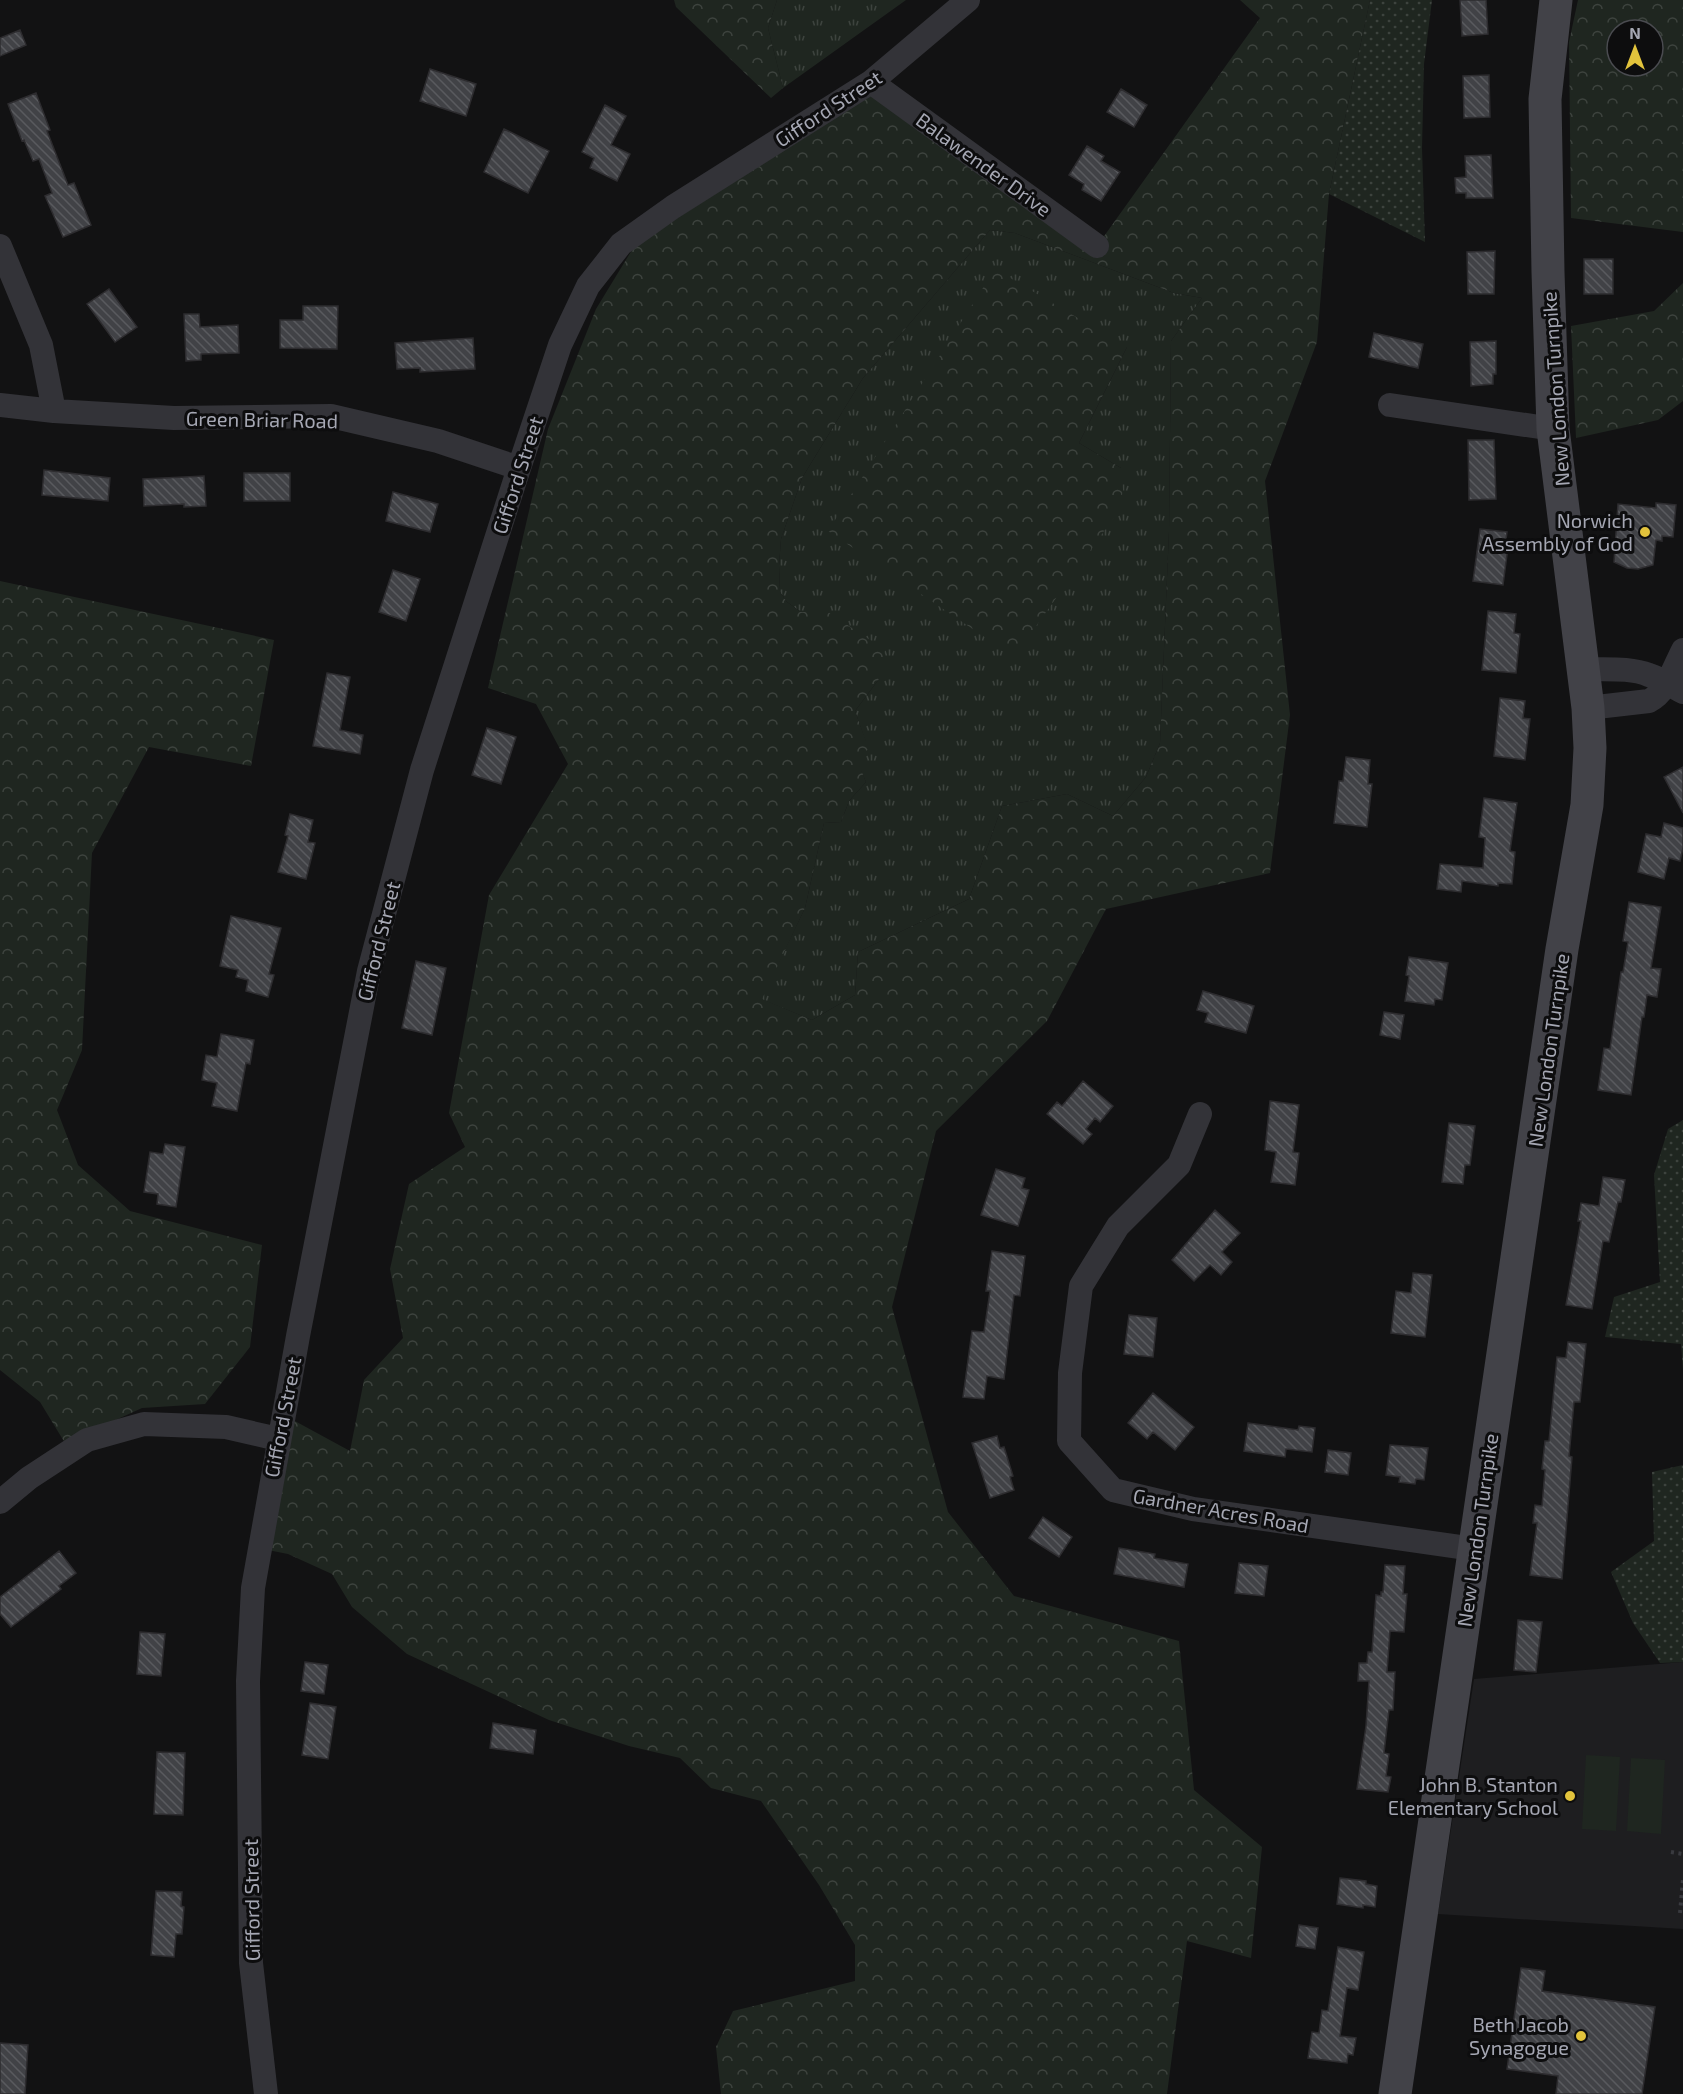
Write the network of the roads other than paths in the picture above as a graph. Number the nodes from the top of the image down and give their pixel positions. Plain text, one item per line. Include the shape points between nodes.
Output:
1 (968, 0) edge
2 (1556, 0) edge
3 (871, 82) junction
4 (0, 246) edge
5 (1097, 246) dead end
6 (0, 405) edge
7 (1389, 405) dead end
8 (54, 411) junction
9 (1553, 429) junction
10 (519, 468) junction
11 (1683, 650) edge
12 (1584, 669) junction
13 (1675, 687) edge
14 (1588, 708) junction
15 (1200, 1114) dead end
16 (278, 1439) junction
17 (0, 1502) edge
18 (1474, 1549) junction
19 (266, 2094) edge
20 (1395, 2094) edge

1 - 3 street, Gifford Street
2 - 9 main road, New London Turnpike via 1545,99
3 - 5 street, Balawender Drive
3 - 10 street, Gifford Street via 621,244 588,286 560,345
4 - 8 street via 41,345
6 - 8 street, Green Briar Road
7 - 9 street
8 - 10 street, Green Briar Road via 174,418 331,416 438,441
9 - 12 main road, New London Turnpike
10 - 16 street, Gifford Street via 422,770 369,971
11 - 13 street
12 - 13 street via 1635,671
12 - 14 main road, New London Turnpike
13 - 14 street via 1649,701
14 - 18 main road, New London Turnpike via 1587,805 1562,949
15 - 18 street, Gardner Acres Road via 1179,1165 1118,1226 1081,1286 1070,1373 1069,1441 1113,1490 1192,1509
16 - 17 street via 225,1427 144,1424 87,1440
16 - 19 street, Gifford Street via 252,1588 248,1681 251,1963
18 - 20 main road, New London Turnpike

